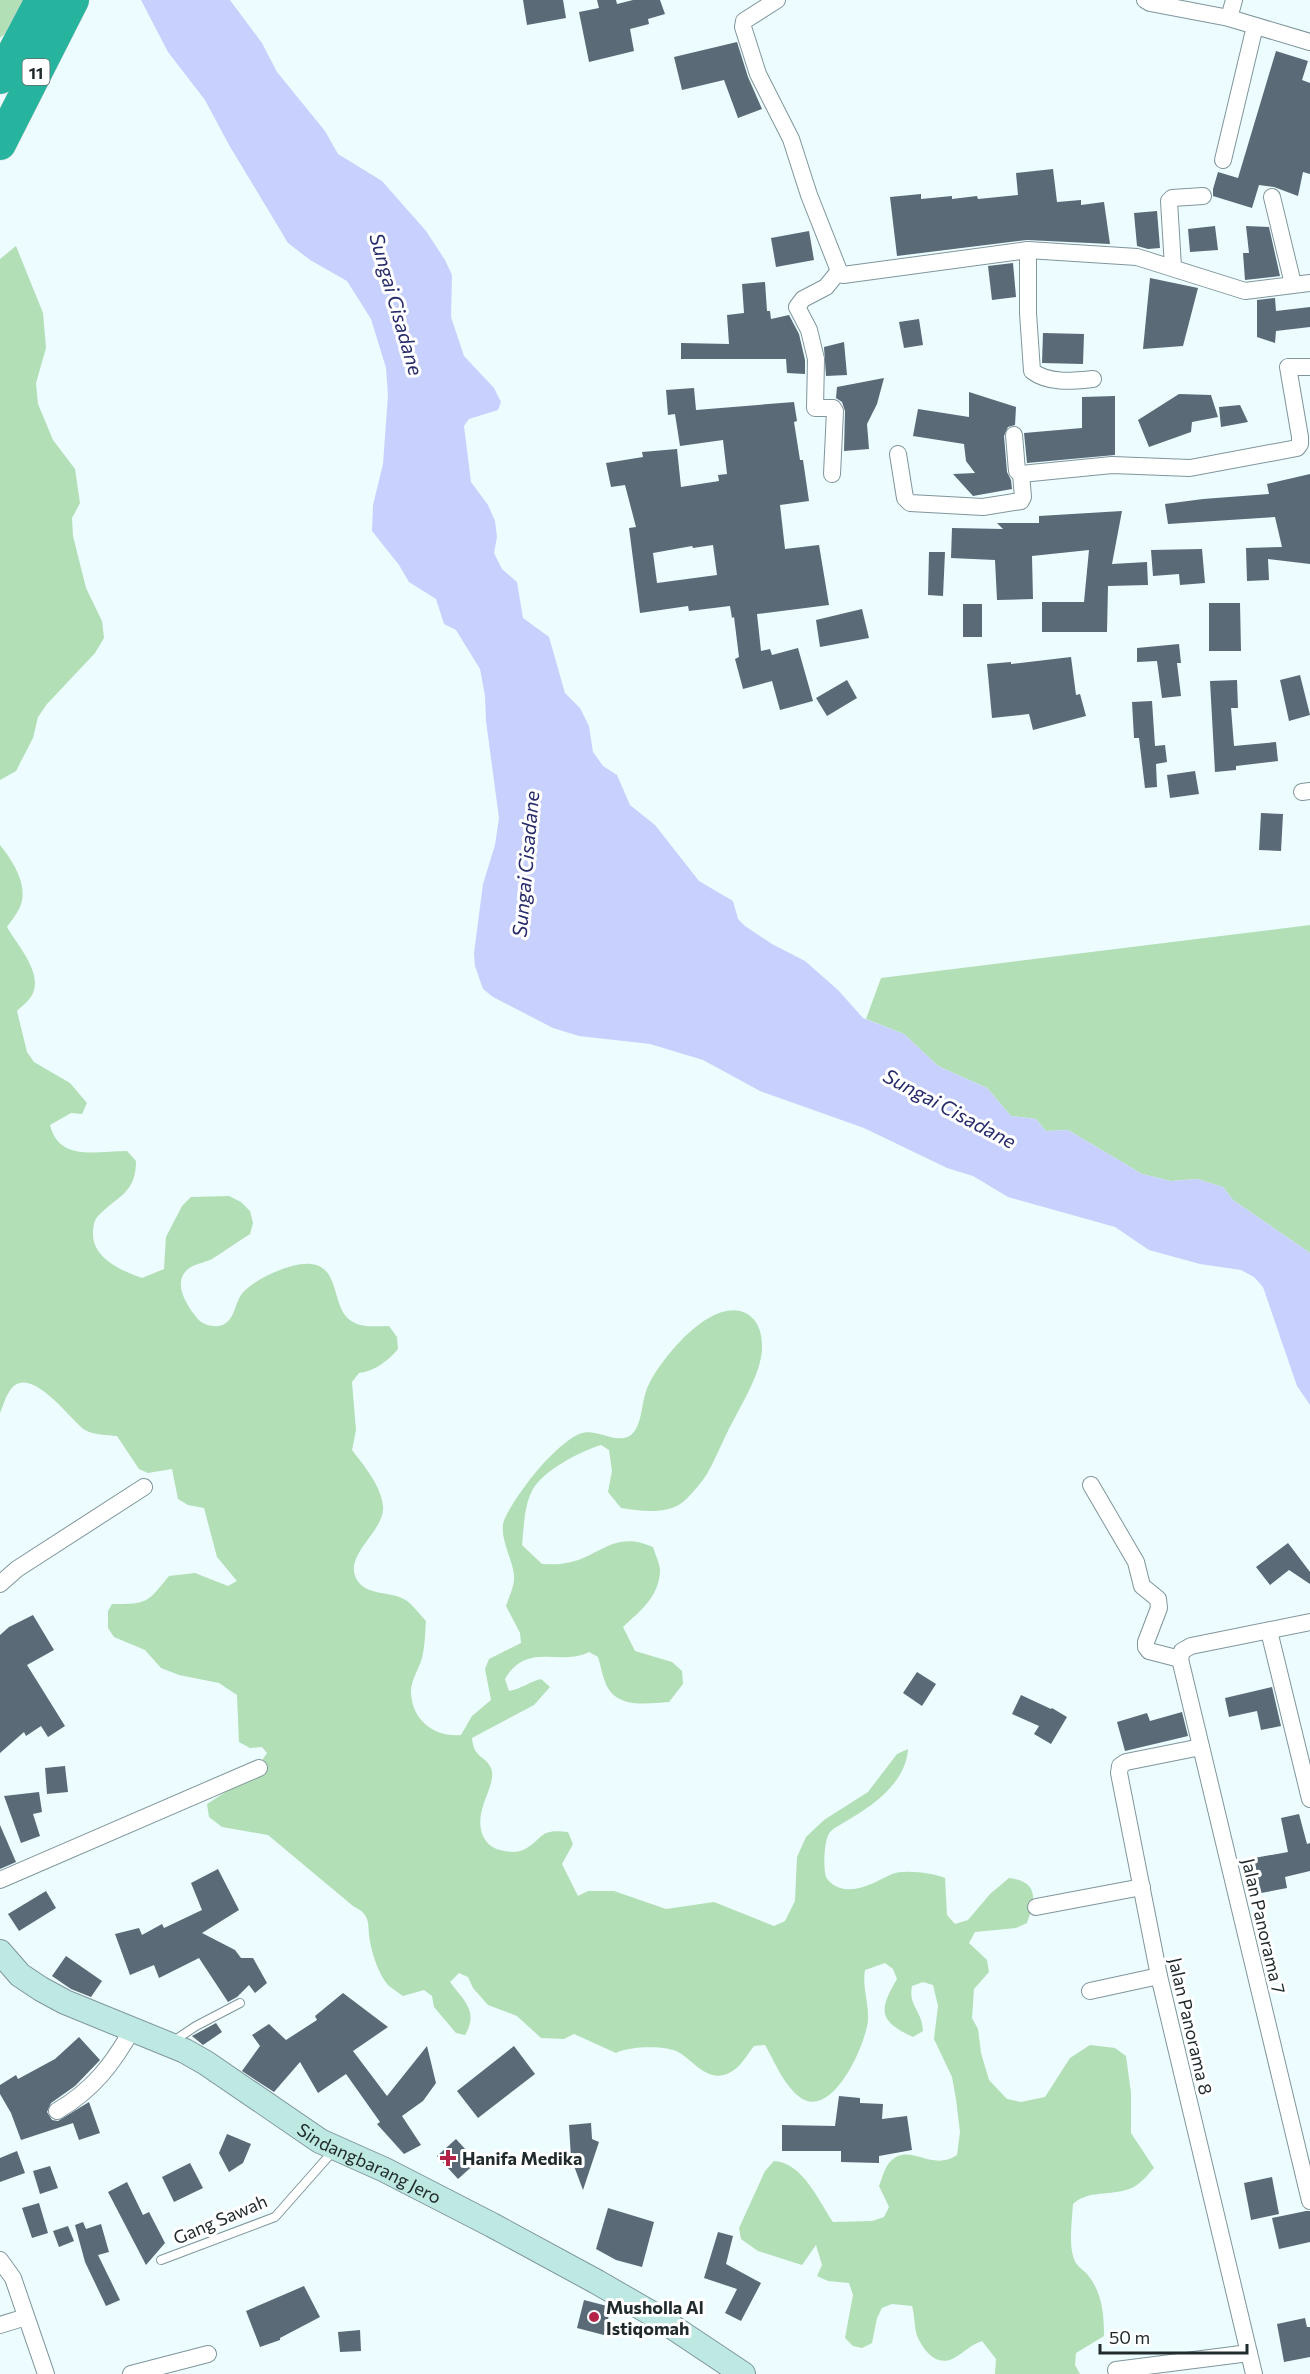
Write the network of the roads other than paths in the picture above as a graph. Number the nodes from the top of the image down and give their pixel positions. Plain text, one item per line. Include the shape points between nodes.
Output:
1 (41, 0) edge
2 (73, 0) edge
3 (777, 0) edge
4 (1234, 0) edge
5 (1149, 1) edge
6 (1229, 18) junction
7 (1256, 26) junction
8 (1310, 42) edge
9 (0, 78) edge
10 (0, 144) edge
11 (1222, 160) dead end
12 (1203, 196) dead end
13 (1272, 197) dead end
14 (1028, 249) junction
15 (1173, 267) junction
16 (839, 271) junction
17 (1302, 283) edge
18 (1310, 367) edge
19 (1093, 379) dead end
20 (1014, 435) dead end
21 (898, 454) dead end
22 (832, 474) dead end
23 (1021, 474) junction
24 (1091, 1485) dead end
25 (144, 1487) dead end
26 (0, 1584) edge
27 (1310, 1622) edge
28 (1269, 1631) junction
29 (1180, 1659) junction
30 (1201, 1747) junction
31 (259, 1768) dead end
32 (1310, 1799) edge
33 (0, 1880) edge
34 (1142, 1887) junction
35 (1036, 1906) dead end
36 (0, 1953) edge
37 (1159, 1976) junction
38 (1089, 1991) dead end
39 (240, 2003) dead end
40 (133, 2028) junction
41 (169, 2044) junction
42 (57, 2111) dead end
43 (335, 2148) junction
44 (1310, 2201) edge
45 (0, 2260) edge
46 (161, 2260) dead end
47 (26, 2317) junction
48 (0, 2325) edge
49 (1248, 2352) junction
50 (208, 2354) dead end
51 (1116, 2370) dead end
52 (46, 2374) edge
53 (131, 2374) edge
54 (743, 2374) edge
55 (1254, 2374) edge

1 - 9 highway, 11
2 - 10 highway, 11
3 - 16 street via 744,21 743,27 758,74 790,139
4 - 6 street
5 - 6 street
6 - 7 street
7 - 8 street
7 - 11 street
12 - 15 street via 1169,201
13 - 17 street via 1287,250
14 - 15 street via 1137,257
14 - 16 street via 847,275
14 - 19 street via 1032,372 1052,380
15 - 17 street via 1245,291
16 - 22 street via 826,287 803,299 798,307 816,359 815,408 835,411
18 - 23 street via 1288,367 1300,437 1297,448 1190,468 1112,465
20 - 23 street via 1017,471
21 - 23 street via 905,498 910,503 983,507 1021,501
24 - 29 street via 1136,1563 1142,1586 1158,1599 1159,1608 1146,1647
25 - 26 street
27 - 28 street
28 - 29 street via 1191,1646 1182,1651
28 - 32 street
29 - 30 street, Jalan Panorama 7
30 - 34 street, Jalan Panorama 8 via 1126,1762 1120,1767
30 - 44 street, Jalan Panorama 7
31 - 33 street
34 - 35 street
34 - 37 street, Jalan Panorama 8
36 - 40 street, Sindangbarang Jero via 20,1975 41,1989
37 - 38 street
37 - 49 street, Jalan Panorama 8
39 - 41 lane
40 - 41 street, Sindangbarang Jero
40 - 42 street via 118,2056 101,2076 80,2098
41 - 43 street, Sindangbarang Jero via 206,2062
43 - 46 lane, Gang Sawah via 275,2217
43 - 54 street, Sindangbarang Jero via 385,2170 607,2287
45 - 47 street via 13,2278
47 - 48 street
47 - 52 street
49 - 51 street
49 - 55 street, Jalan Panorama 8
50 - 53 street

